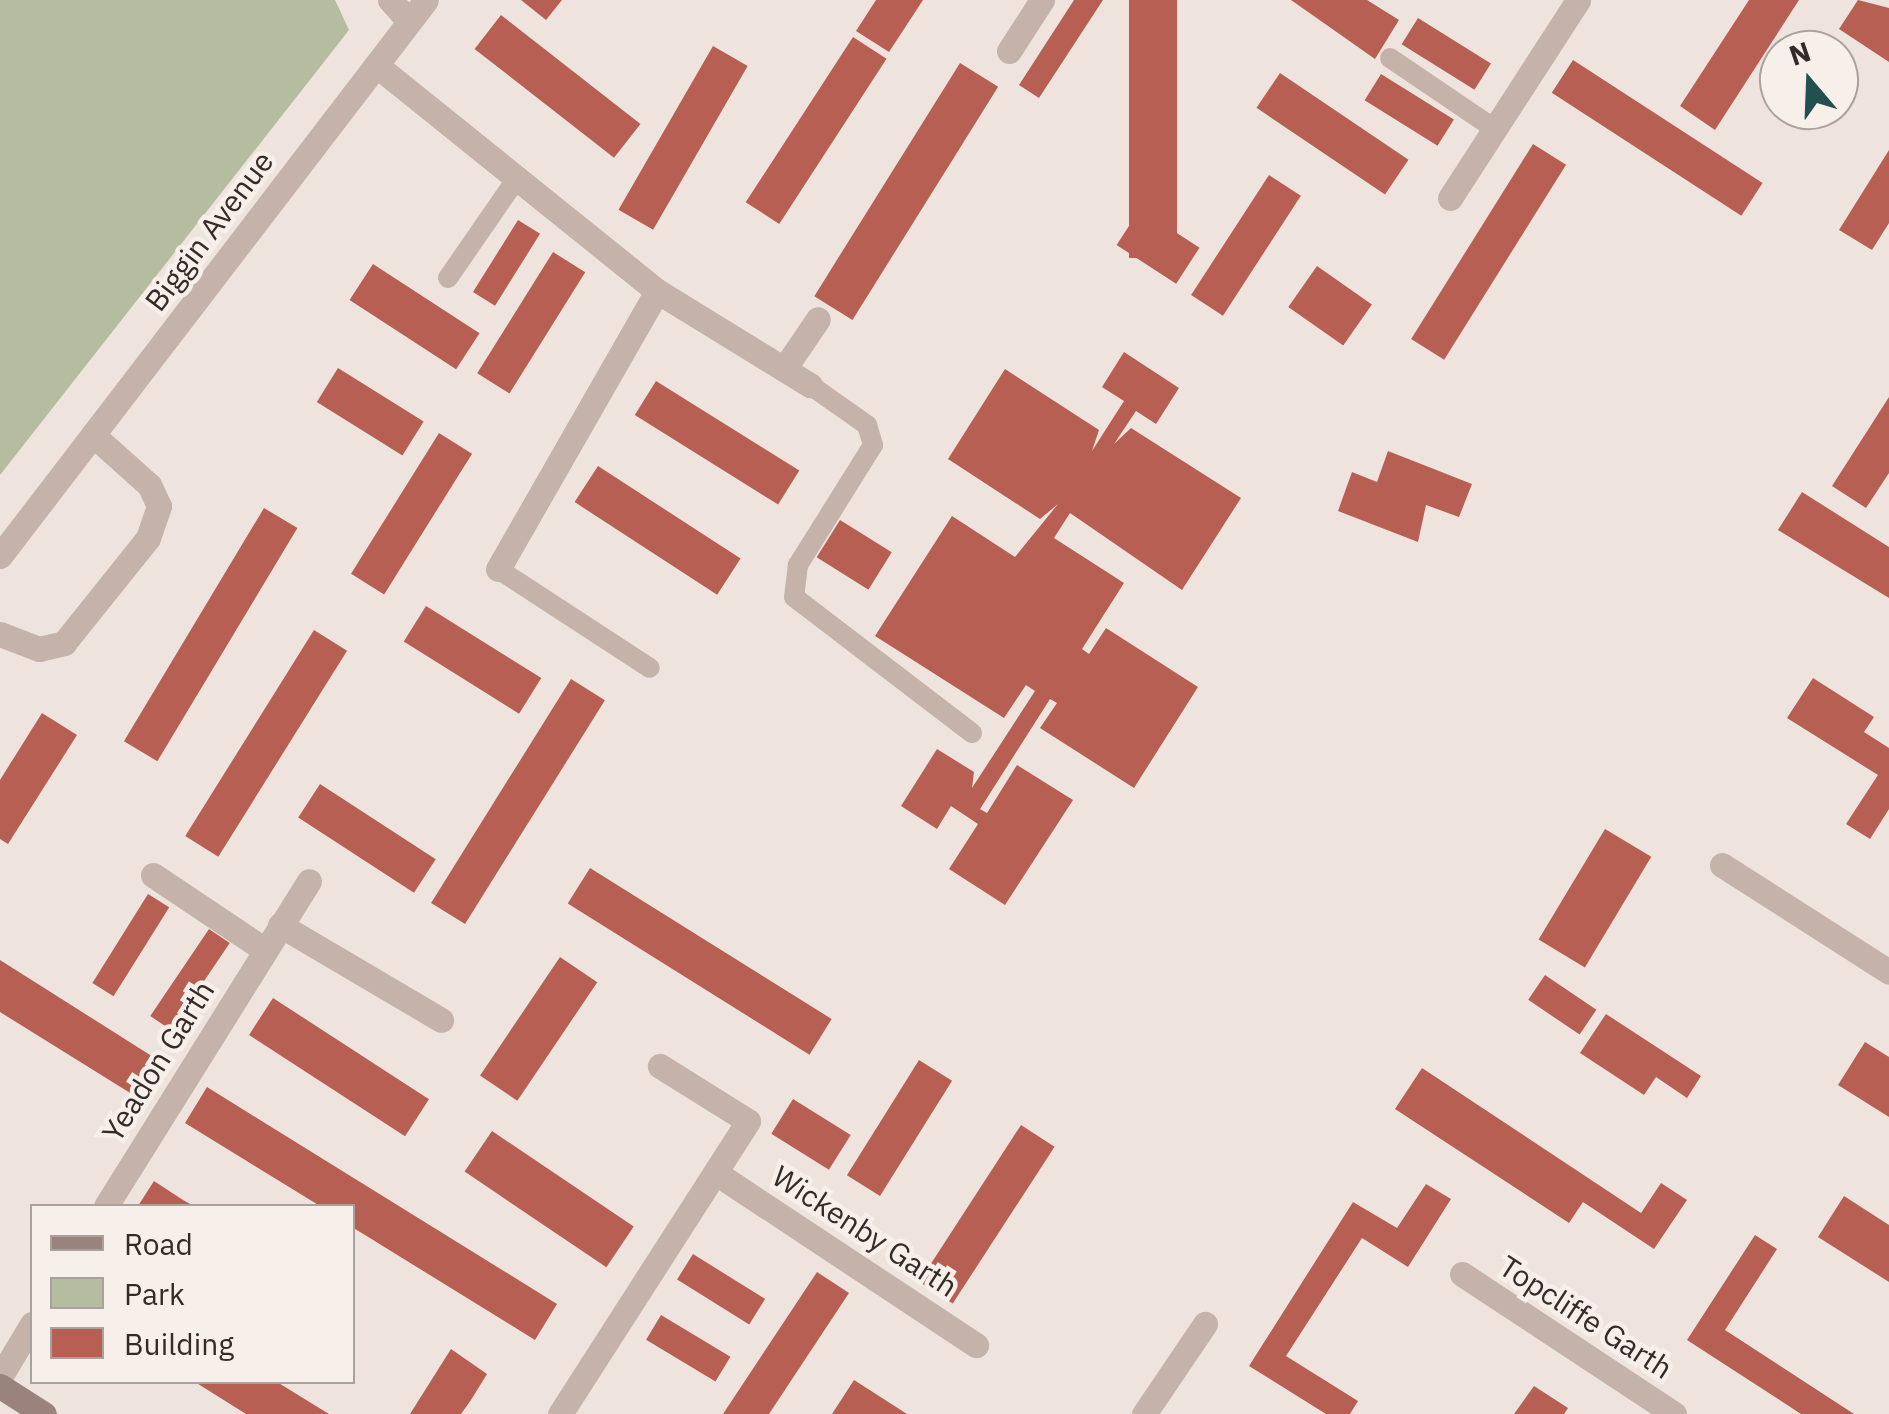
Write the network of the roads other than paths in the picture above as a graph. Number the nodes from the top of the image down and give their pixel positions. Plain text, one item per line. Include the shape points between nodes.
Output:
1 (390, 0) edge
2 (426, 0) edge
3 (1042, 0) edge
4 (1578, 0) edge
5 (409, 22) junction
6 (1009, 51) dead end
7 (1390, 58) dead end
8 (376, 65) junction
9 (1495, 129) junction
10 (514, 181) junction
11 (1450, 198) dead end
12 (448, 278) dead end
13 (657, 292) junction
14 (818, 318) dead end
15 (784, 369) junction
16 (810, 386) joint
17 (93, 435) junction
18 (0, 556) edge
19 (498, 569) joint
20 (0, 634) edge
21 (650, 668) dead end
22 (972, 733) dead end
23 (1722, 865) dead end
24 (153, 876) dead end
25 (309, 882) dead end
26 (280, 925) junction
27 (265, 950) junction
28 (1889, 972) edge
29 (441, 1020) dead end
30 (660, 1066) dead end
31 (716, 1174) junction
32 (107, 1204) edge
33 (1462, 1274) dead end
34 (1205, 1324) dead end
35 (30, 1327) edge
36 (976, 1345) dead end
37 (0, 1377) edge
38 (0, 1386) edge
39 (44, 1414) edge
40 (560, 1414) edge
41 (1144, 1414) edge
42 (1674, 1414) edge

1 - 5 street
2 - 5 street, Biggin Avenue
3 - 6 street
4 - 9 street
5 - 8 street, Biggin Avenue
7 - 9 lane
8 - 10 street
8 - 17 street, Biggin Avenue
9 - 11 street
10 - 12 lane
10 - 13 street
13 - 15 street
13 - 19 street
14 - 15 street
15 - 16 street
16 - 22 lane via 867,425 874,445 798,566 794,597
17 - 18 street, Biggin Avenue
17 - 20 street via 149,484 159,506 148,538 64,644 38,649
19 - 21 lane
23 - 28 street
24 - 27 street
25 - 26 street, Yeadon Garth
26 - 27 street, Yeadon Garth
26 - 29 street
27 - 32 street, Yeadon Garth
30 - 31 street via 748,1121
31 - 36 street, Wickenby Garth
31 - 40 street
33 - 42 street, Topcliffe Garth
34 - 41 street
35 - 37 street
38 - 39 street

